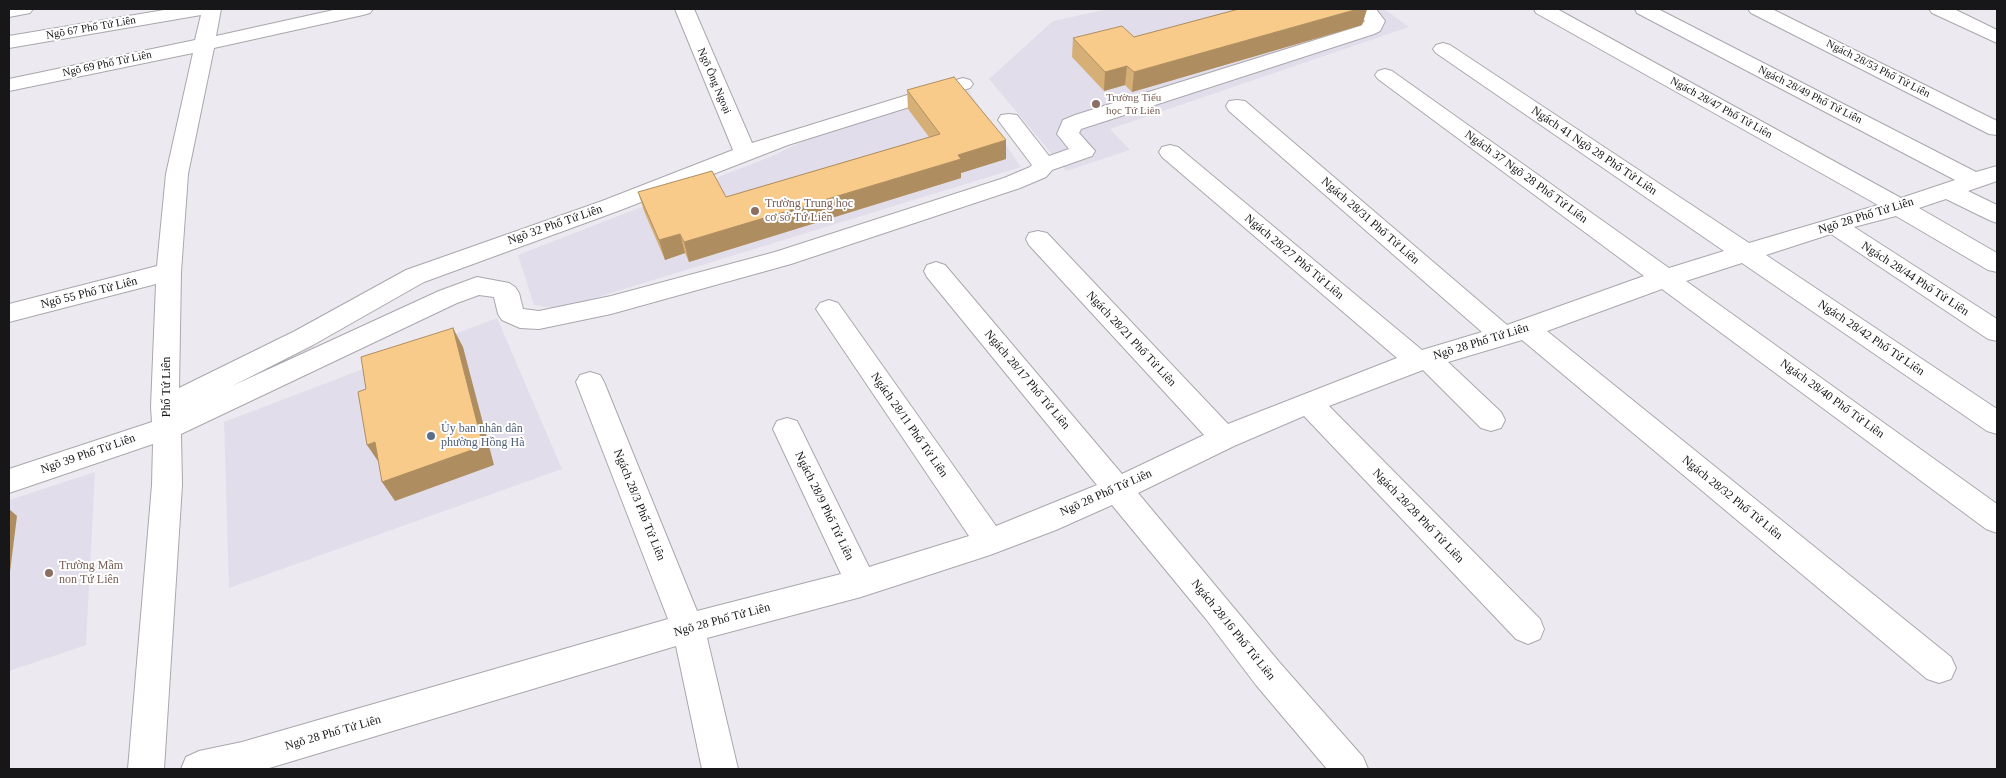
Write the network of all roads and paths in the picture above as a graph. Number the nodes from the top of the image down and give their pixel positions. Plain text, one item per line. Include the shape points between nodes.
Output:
1 (23, 9) edge
2 (202, 9) edge
3 (212, 9) edge
4 (363, 9) edge
5 (684, 9) edge
6 (1364, 9) edge
7 (1543, 9) edge
8 (1644, 9) edge
9 (1758, 9) edge
10 (1939, 9) edge
11 (9, 11) edge
12 (1997, 37) edge
13 (9, 42) edge
14 (205, 44) junction
15 (1443, 49) dead end
16 (1385, 75) dead end
17 (9, 84) edge
18 (963, 84) edge
19 (1237, 106) dead end
20 (1009, 120) dead end
21 (1997, 128) edge
22 (1170, 152) dead end
23 (745, 154) junction
24 (1044, 165) junction
25 (1986, 177) edge
26 (1948, 190) junction
27 (1899, 207) junction
28 (1997, 215) edge
29 (1834, 225) junction
30 (1038, 239) dead end
31 (1745, 253) junction
32 (1997, 264) edge
33 (169, 272) junction
34 (936, 272) dead end
35 (1666, 278) junction
36 (829, 309) dead end
37 (9, 313) edge
38 (1514, 332) junction
39 (1997, 332) edge
40 (1423, 360) junction
41 (590, 382) dead end
42 (1308, 403) junction
43 (166, 417) junction
44 (1491, 420) dead end
45 (1997, 423) edge
46 (787, 429) dead end
47 (1224, 438) junction
48 (9, 481) edge
49 (1118, 489) junction
50 (1997, 520) edge
51 (990, 542) junction
52 (862, 583) junction
53 (688, 628) junction
54 (1528, 629) dead end
55 (1939, 668) dead end
56 (242, 764) edge
57 (146, 769) edge
58 (199, 769) edge
59 (720, 769) edge
60 (1350, 769) edge

1 - 11 street
2 - 13 street, Ngõ 67 Phố Tứ Liên
3 - 14 street, Phố Tứ Liên
4 - 14 street, Ngõ 69 Phố Tử Liên
5 - 23 street, Ngõ Ông Ngoại
6 - 24 street via 1375,22 1367,30 1071,125 1068,134 1084,151
7 - 27 street, Ngách 28/47 Phố Tứ Liên
8 - 25 street, Ngách 28/49 Phố Tứ Liên
9 - 21 street, Ngách 28/53 Phố Tứ Liên
10 - 12 street
14 - 17 street, Ngõ 69 Phố Tử Liên
14 - 33 street, Phố Tứ Liên via 178,174
15 - 31 street, Ngách 41 Ngõ 28 Phố Tứ Liên
16 - 35 street, Ngách 37 Ngõ 28 Phố Tứ Liên
18 - 23 street, Ngõ 32 Phố Tứ Liên via 780,140
19 - 38 street, Ngách 28/31 Phố Tứ Liên
20 - 24 street
22 - 40 street, Ngách 28/27 Phố Tứ Liên
23 - 43 street, Ngõ 32 Phố Tứ Liên via 415,276
24 - 43 street via 1038,172 1012,182 782,258 611,305 539,320 520,319 511,314 506,293 477,286
25 - 26 street, Ngõ 28 Phố Tứ Liên
26 - 27 street, Ngõ 28 Phố Tứ Liên
26 - 28 street
27 - 29 street, Ngõ 28 Phố Tứ Liên
27 - 32 street, Ngách 28/47 Phố Tứ Liên
29 - 31 street, Ngõ 28 Phố Tứ Liên
29 - 39 street, Ngách 28/44 Phố Tứ Liên
30 - 47 street, Ngách 28/21 Phố Tứ Liên
31 - 35 street, Ngõ 28 Phố Tứ Liên
31 - 45 street, Ngách 28/42 Phố Tứ Liên
33 - 37 street, Ngõ 55 Phố Tử Liên
33 - 43 street, Phố Tứ Liên
34 - 49 street, Ngách 28/17 Phố Tứ Liên
35 - 38 street, Ngõ 28 Phố Tứ Liên
35 - 50 street, Ngách 28/40 Phố Tứ Liên
36 - 51 street, Ngách 28/11 Phố Tứ Liên
38 - 40 street, Ngõ 28 Phố Tứ Liên
38 - 55 street, Ngách 28/32 Phố Tứ Liên
40 - 42 street, Ngõ 28 Phố Tứ Liên
40 - 44 street, Ngách 28/27 Phố Tứ Liên
41 - 53 street, Ngách 28/3 Phố Tứ Liên
42 - 47 street, Ngõ 28 Phố Tứ Liên
42 - 54 street, Ngách 28/28 Phố Tứ Liên
43 - 48 street, Ngõ 39 Phố Tử Liên
43 - 57 street, Phố Tứ Liên via 166,485
46 - 52 street, Ngách 28/9 Phố Tứ Liên
47 - 49 street, Ngõ 28 Phố Tứ Liên
49 - 51 street, Ngõ 28 Phố Tứ Liên
49 - 60 street, Ngách 28/16 Phố Tứ Liên via 1268,674
51 - 52 street, Ngõ 28 Phố Tứ Liên
52 - 53 street, Ngõ 28 Phố Tứ Liên
53 - 56 street, Ngõ 28 Phố Tứ Liên
53 - 59 street, Ngách 28/3 Phố Tứ Liên
56 - 58 street, Ngõ 28 Phố Tứ Liên

